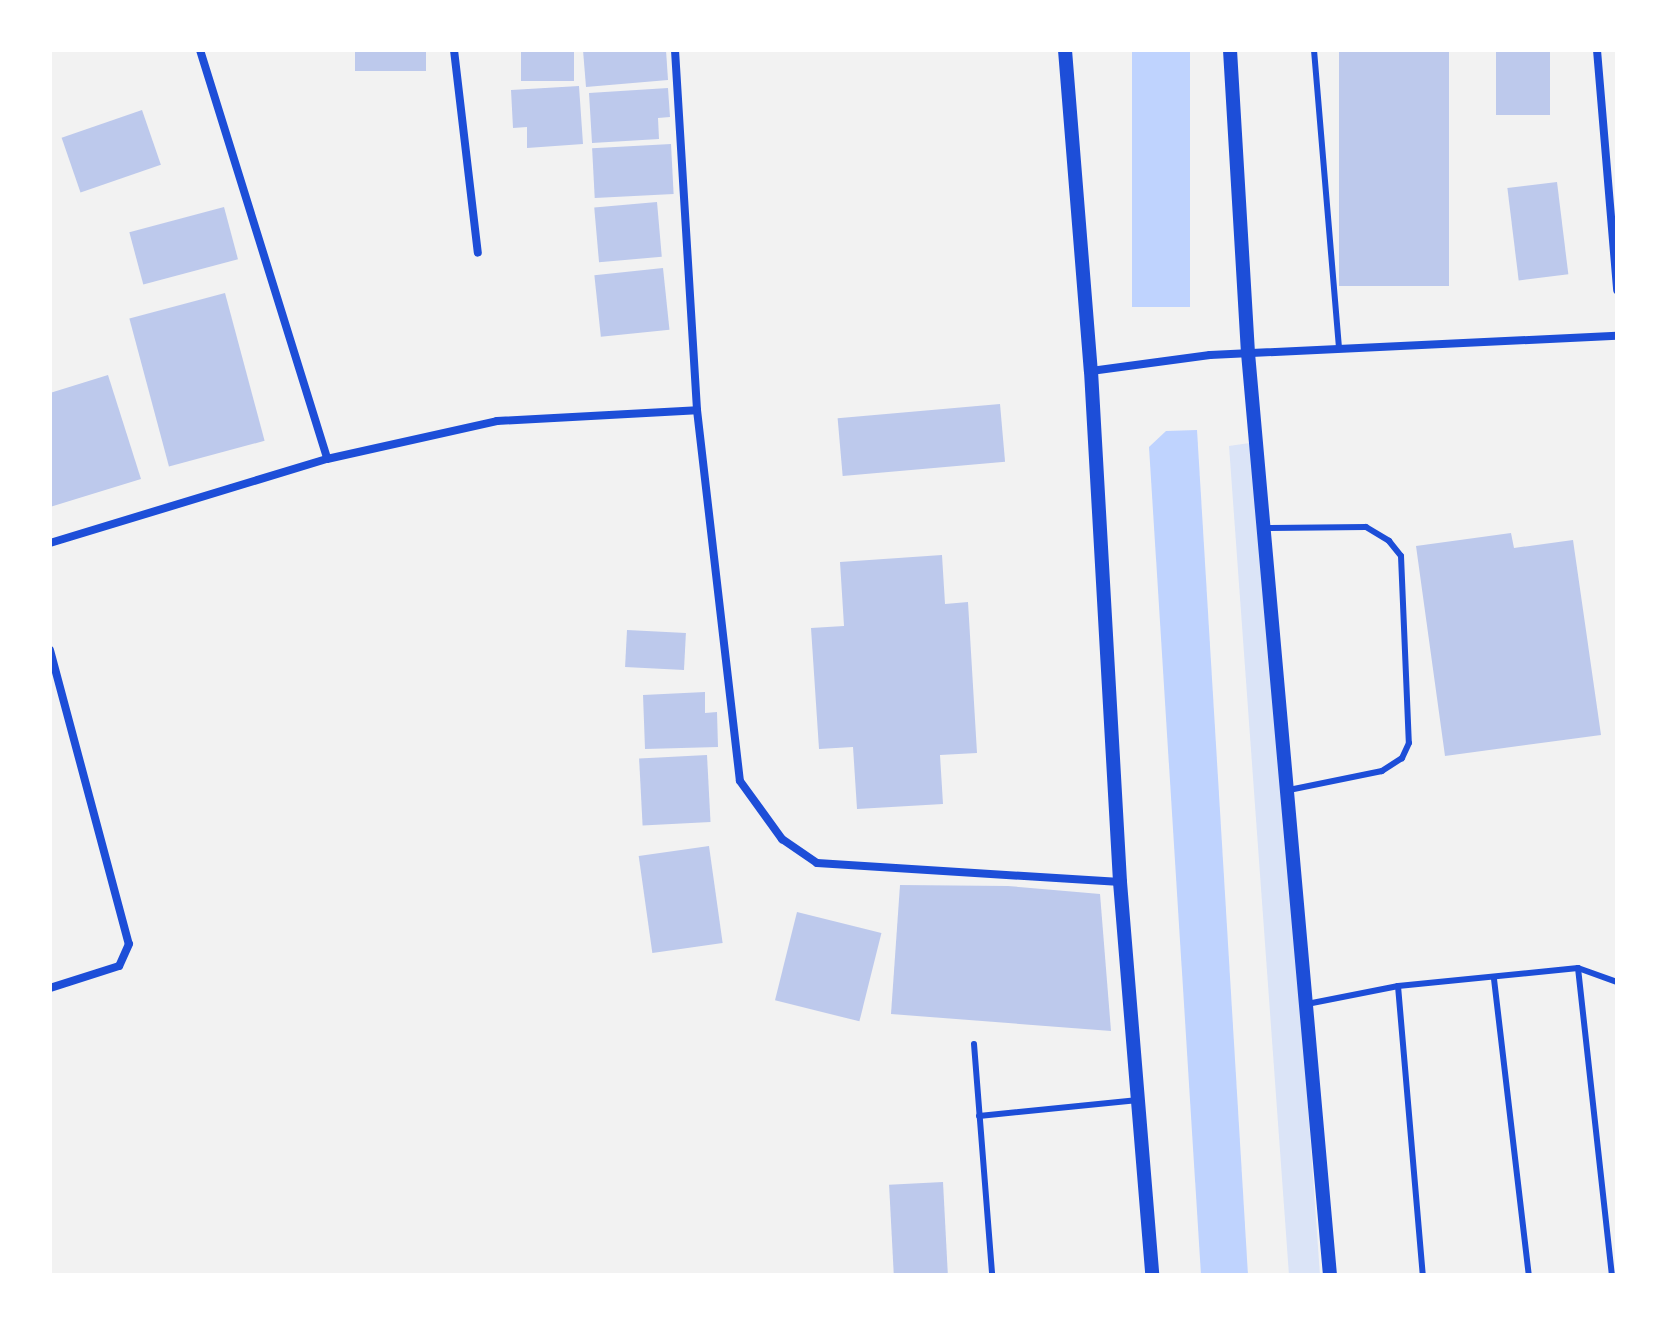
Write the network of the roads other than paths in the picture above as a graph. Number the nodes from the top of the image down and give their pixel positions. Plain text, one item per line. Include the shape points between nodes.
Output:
1 (200, 50) edge
2 (454, 50) edge
3 (675, 50) edge
4 (1065, 50) edge
5 (1230, 50) edge
6 (1314, 50) edge
7 (1597, 50) edge
8 (478, 253) dead end
9 (1617, 290) edge
10 (1617, 336) edge
11 (1339, 349) junction
12 (1248, 353) junction
13 (1091, 371) junction
14 (697, 410) junction
15 (327, 459) junction
16 (1266, 528) junction
17 (50, 543) edge
18 (50, 650) edge
19 (1285, 791) junction
20 (1120, 882) junction
21 (1578, 968) junction
22 (1494, 979) junction
23 (1617, 982) edge
24 (1398, 986) junction
25 (50, 988) edge
26 (1307, 1004) junction
27 (974, 1044) dead end
28 (1138, 1100) junction
29 (979, 1116) junction
30 (992, 1275) edge
31 (1152, 1275) edge
32 (1330, 1275) edge
33 (1423, 1275) edge
34 (1529, 1275) edge
35 (1612, 1275) edge

1 - 15 street
2 - 8 street
3 - 14 street
4 - 13 street
5 - 12 street
6 - 11 lane
7 - 9 street
10 - 11 street
11 - 12 street
12 - 13 street
12 - 16 street
13 - 20 street
14 - 15 street via 497,421
14 - 20 street via 740,781 782,839 817,863
15 - 17 street
16 - 19 street
16 - 19 lane via 1366,527 1401,556 1406,750 1382,771
18 - 25 street via 129,944 119,966
19 - 26 street
20 - 28 street
21 - 22 lane
21 - 23 lane
21 - 35 lane
22 - 24 lane
22 - 34 lane
24 - 26 lane
24 - 33 lane
26 - 32 street
27 - 29 lane
28 - 29 lane
28 - 31 street
29 - 30 lane

